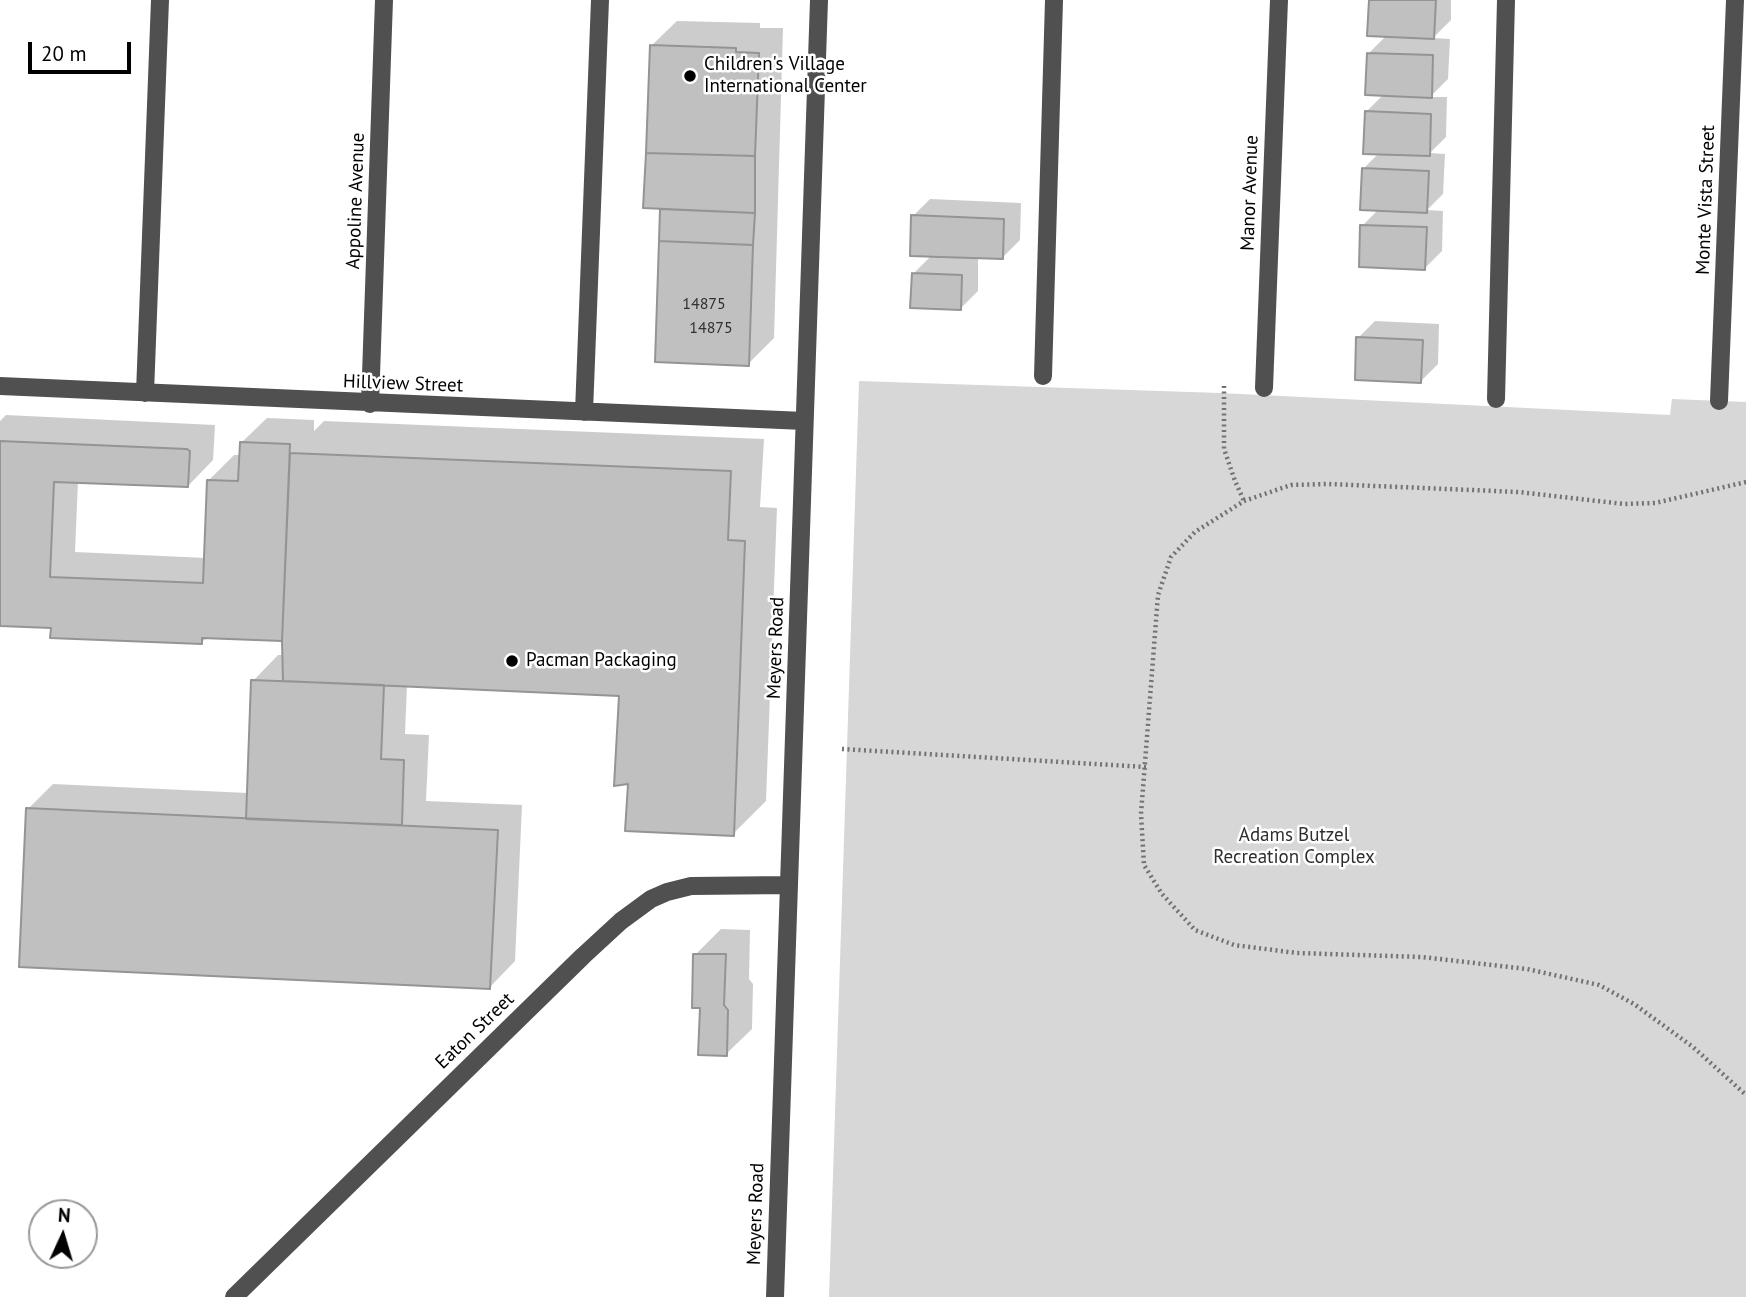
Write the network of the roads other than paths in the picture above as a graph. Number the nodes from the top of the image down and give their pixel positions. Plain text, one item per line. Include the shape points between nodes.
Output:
1 (160, 0) edge
2 (384, 0) edge
3 (600, 0) edge
4 (819, 0) edge
5 (1054, 0) edge
6 (1279, 0) edge
7 (1506, 0) edge
8 (1735, 0) edge
9 (1043, 376) dead end
10 (0, 386) edge
11 (1264, 388) dead end
12 (145, 393) junction
13 (1496, 400) dead end
14 (1719, 401) dead end
15 (370, 404) junction
16 (584, 412) junction
17 (804, 421) junction
18 (789, 885) junction
19 (234, 1297) edge
20 (775, 1297) edge

1 - 12 street
2 - 15 street, Appoline Avenue
3 - 16 street
4 - 17 street, Meyers Road
5 - 9 street
6 - 11 street, Manor Avenue
7 - 13 street
8 - 14 street, Monte Vista Street
10 - 12 street, Hillview Street
12 - 15 street, Hillview Street
15 - 16 street, Hillview Street
16 - 17 street, Hillview Street
17 - 18 street, Meyers Road
18 - 19 street, Eaton Street via 691,886 651,899 621,921
18 - 20 street, Meyers Road

